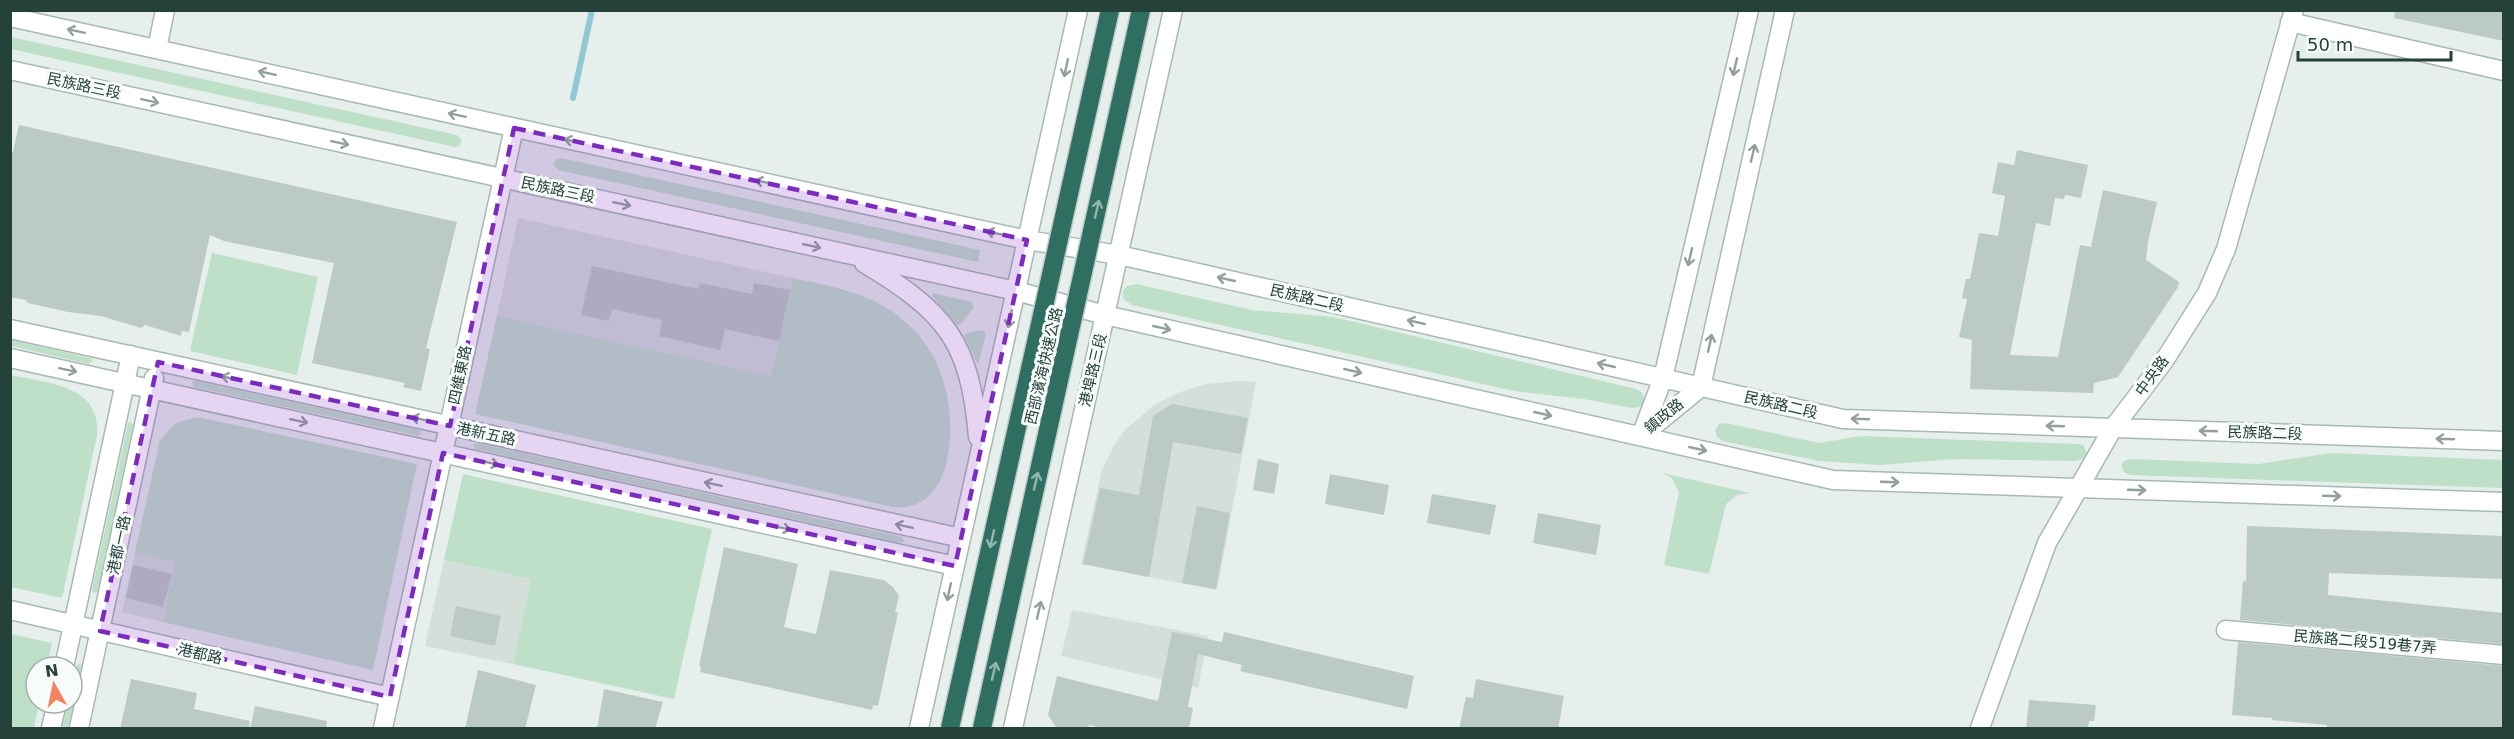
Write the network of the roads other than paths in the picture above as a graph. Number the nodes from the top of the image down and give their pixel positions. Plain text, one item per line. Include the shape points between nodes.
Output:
1 (165, 10) edge
2 (1078, 10) edge
3 (1110, 10) edge
4 (1141, 10) edge
5 (1173, 10) edge
6 (1749, 10) edge
7 (1785, 10) edge
8 (2292, 16) edge
9 (10, 17) edge
10 (157, 49) junction
11 (10, 70) edge
12 (2504, 71) edge
13 (514, 128) junction
14 (503, 178) junction
15 (1027, 240) junction
16 (850, 254) junction
17 (1119, 255) junction
18 (1016, 291) junction
19 (1105, 315) junction
20 (10, 329) edge
21 (131, 356) junction
22 (10, 358) edge
23 (158, 362) junction
24 (1663, 378) junction
25 (126, 383) junction
26 (1701, 387) junction
27 (152, 389) junction
28 (450, 426) junction
29 (2113, 428) junction
30 (1641, 436) junction
31 (2504, 441) edge
32 (443, 453) junction
33 (980, 455) junction
34 (2079, 488) junction
35 (2504, 502) edge
36 (961, 538) junction
37 (955, 566) junction
38 (10, 610) edge
39 (74, 625) junction
40 (2226, 630) dead end
41 (100, 631) junction
42 (67, 655) edge
43 (2504, 655) edge
44 (390, 697) junction
45 (79, 729) edge
46 (384, 729) edge
47 (919, 729) edge
48 (950, 729) edge
49 (981, 729) edge
50 (1013, 729) edge
51 (1980, 729) edge

1 - 10 street
2 -> 15 street
3 -> 48 highway, 西部濱海快速公路, bridge
49 -> 4 highway, 西部濱海快速公路, bridge
5 - 17 street, 港埠路三段
6 -> 24 street, 鎮政路
26 -> 7 street
8 - 12 street
8 - 29 street, 中央路 via 2226,249 2212,281 2164,361
10 -> 9 street
13 -> 10 street
11 -> 14 street, 民族路三段
13 - 14 street, 四維東路
15 -> 13 street
14 -> 16 street, 民族路三段
14 - 28 street, 四維東路
15 - 17 street, 民族路二段
15 - 18 street
16 - 18 street, 民族路三段
16 - 33 street via 918,298 951,336 972,386
17 - 19 street, 港埠路三段
24 -> 17 street, 民族路二段
18 - 19 street, 民族路三段
18 -> 33 street
19 -> 30 street
50 -> 19 street, 港埠路三段
20 - 21 street, 港新五路
21 - 23 street, 港新五路
21 - 25 street, 港都一路
22 -> 25 street, 港新五路
23 - 27 street, 港都一路
28 -> 23 street, 港新五路
24 - 26 street, 民族路二段
24 - 30 street, 鎮政路
25 - 27 street, 港新五路
25 - 39 street, 港都一路
29 -> 26 street, 民族路二段 via 1844,419
26 - 30 street, 鎮政路
27 -> 32 street, 港新五路
27 - 41 street, 港都一路
28 - 32 street, 四維東路
36 -> 28 street, 港新五路
31 -> 29 street, 民族路二段
29 - 34 street, 中央路
30 -> 34 street via 1833,480
32 -> 37 street, 港新五路
32 - 44 street, 四維東路
33 - 36 street
34 -> 35 street
34 - 51 street, 中央路 via 2047,543
36 - 37 street
37 -> 47 street
38 - 39 street, 港都路
39 - 41 street, 港都路
39 - 42 street, 港都一路
40 - 43 street, 民族路二段519巷7弄
41 - 44 street, 港都路
41 - 45 street, 港都一路
44 - 46 street, 四維東路

